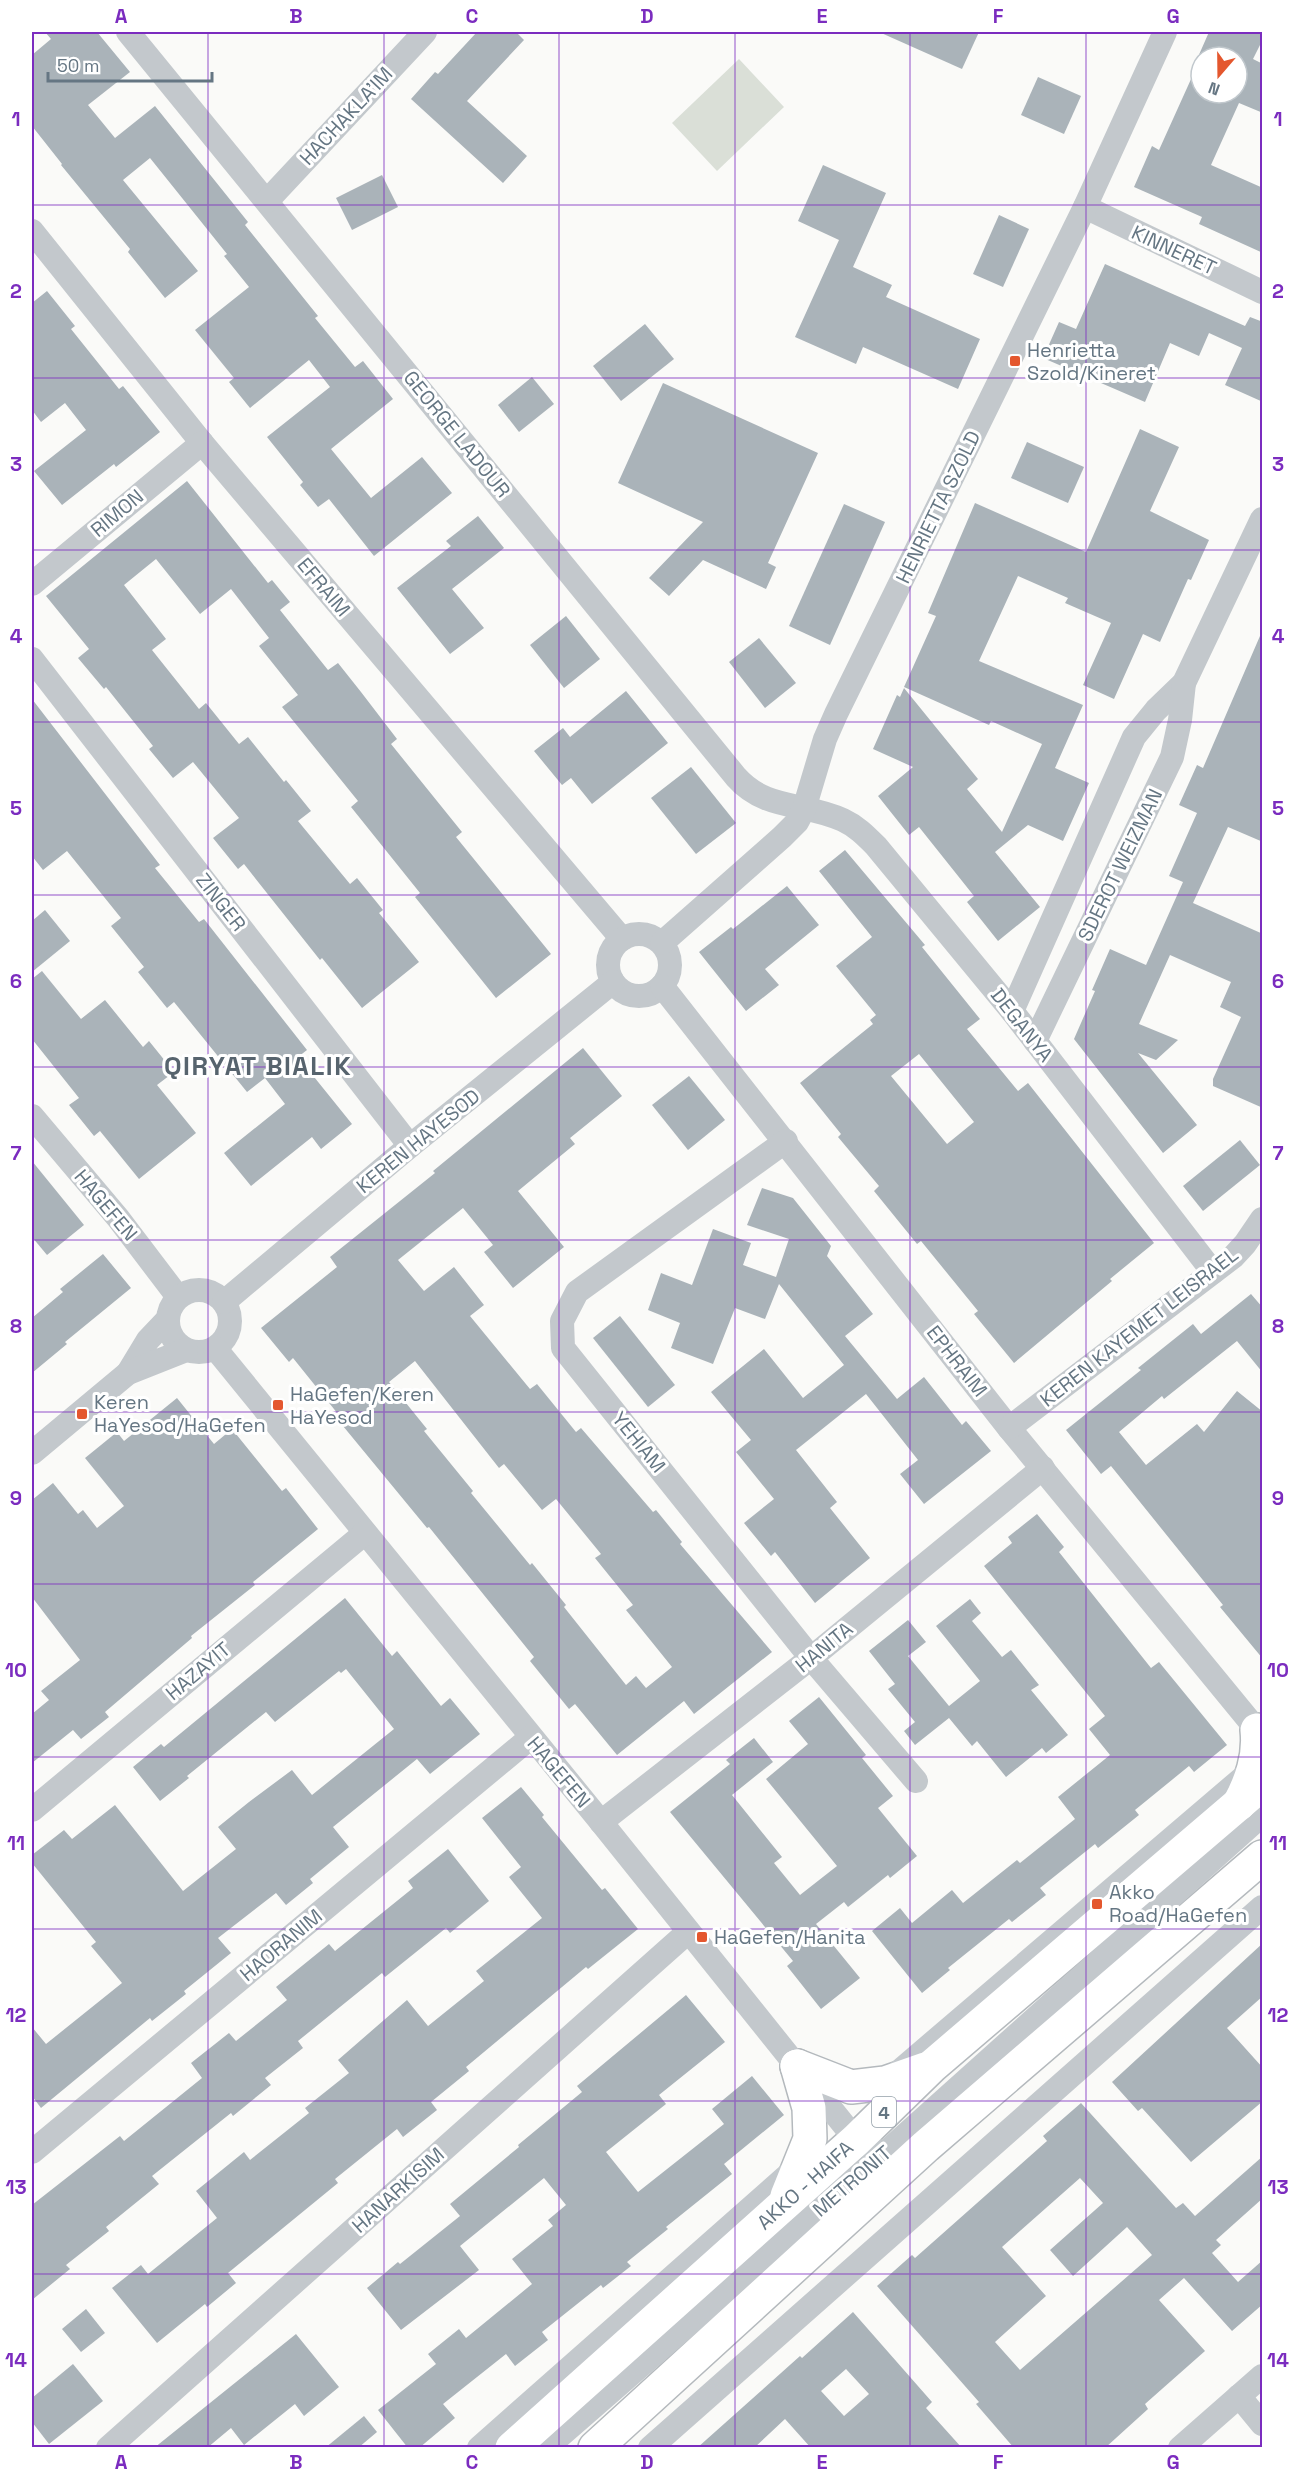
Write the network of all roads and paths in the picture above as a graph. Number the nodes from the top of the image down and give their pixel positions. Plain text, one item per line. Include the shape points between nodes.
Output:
1 (128, 32) edge
2 (425, 32) edge
3 (1165, 32) edge
4 (267, 201) junction
5 (1085, 207) junction
6 (32, 231) edge
7 (1263, 292) edge
8 (202, 443) junction
9 (1263, 519) edge
10 (32, 584) edge
11 (32, 659) edge
12 (1184, 683) junction
13 (804, 809) junction
14 (622, 939) junction
15 (662, 943) junction
16 (613, 982) junction
17 (662, 986) junction
18 (1012, 1011) junction
19 (1035, 1041) junction
20 (33, 1121) edge
21 (786, 1142) junction
22 (410, 1146) junction
23 (1263, 1220) edge
24 (1213, 1272) junction
25 (178, 1297) junction
26 (224, 1302) junction
27 (167, 1320) junction
28 (215, 1348) junction
29 (186, 1350) junction
30 (128, 1373) junction
31 (1009, 1428) junction
32 (32, 1453) edge
33 (1043, 1468) junction
34 (364, 1533) junction
35 (812, 1658) junction
36 (1260, 1731) edge
37 (530, 1738) junction
38 (1258, 1776) edge
39 (916, 1781) dead end
40 (32, 1810) edge
41 (1250, 1810) edge
42 (601, 1822) junction
43 (1263, 1857) edge
44 (1263, 1907) edge
45 (688, 1932) junction
46 (797, 2066) junction
47 (932, 2066) junction
48 (885, 2083) junction
49 (926, 2146) junction
50 (870, 2147) junction
51 (32, 2152) edge
52 (801, 2164) junction
53 (784, 2204) junction
54 (715, 2252) junction
55 (1263, 2376) edge
56 (1239, 2396) junction
57 (1263, 2424) edge
58 (108, 2448) edge
59 (479, 2448) edge
60 (512, 2448) edge
61 (546, 2448) edge
62 (595, 2448) edge
63 (650, 2448) edge
64 (1180, 2448) edge

1 - 4 street, GEORGE LADOUR
2 - 4 street, HACHAKLA'IM
3 - 5 street, HENRIETTA SZOLD
4 - 13 street, GEORGE LADOUR via 741,783 760,797
5 - 7 street, KINNERET
5 - 13 street, HENRIETTA SZOLD via 836,714
6 - 8 street, EFRAIM
8 - 10 street, RIMON
8 - 14 street, EFRAIM
9 - 12 street, SDEROT WEIZMAN
11 - 22 street, ZINGER
12 - 18 street, SDEROT WEIZMAN via 1134,737
12 - 19 street, SDEROT WEIZMAN via 1172,757
13 - 15 street, HENRIETTA SZOLD via 782,837
13 - 18 street, DEGANYA via 840,818 859,828
14 - 15 street via 643,934
14 - 16 street via 608,963
15 - 17 street via 668,951 670,970
16 - 17 street via 627,994 637,996
16 - 22 street, KEREN HAYESOD
17 - 21 street, EPHRAIM
18 - 19 street, DEGANYA
19 - 24 street, DEGANYA
20 - 25 street, HAGEFEN via 118,1218
21 - 31 street, EPHRAIM
21 - 35 street, YEHIAM via 577,1292 562,1321 563,1348
22 - 26 street, KEREN HAYESOD
23 - 24 street, KEREN KAYEMET LEISRAEL via 1245,1244
24 - 31 street, KEREN KAYEMET LEISRAEL
25 - 26 street via 208,1290
25 - 27 street
26 - 28 street via 230,1312 229,1333
27 - 29 street via 172,1337
27 - 30 street via 148,1340
28 - 29 street via 206,1352
28 - 34 street, HAGEFEN
29 - 30 street
30 - 32 street
31 - 33 street, EPHRAIM
33 - 35 street, HANITA
33 - 36 street, EPHRAIM
34 - 37 street, HAGEFEN
34 - 40 street, HAZAYIT
35 - 39 street, YEHIAM
35 - 42 street, HANITA
36 - 38 highway
37 - 42 street, HAGEFEN
37 - 51 street, HAORANIM
38 - 41 highway, AKKO - HAIFA / 4
38 - 48 street
41 - 47 highway, AKKO - HAIFA / 4
41 - 50 street, METRONIT
42 - 45 street, HAGEFEN
43 - 49 highway
44 - 63 street
45 - 46 street, HAGEFEN
45 - 58 street, HANARKISIM
46 - 48 highway via 851,2087
46 - 50 street, HAGEFEN
46 - 52 highway via 809,2108 810,2139
47 - 48 highway
47 - 50 highway, AKKO - HAIFA / 4
49 - 50 street
49 - 62 highway
50 - 53 highway, AKKO - HAIFA / 4
50 - 61 street, METRONIT
52 - 53 highway
52 - 54 street
53 - 54 highway, AKKO - HAIFA / 4
54 - 59 street
54 - 60 highway, AKKO - HAIFA / 4
55 - 56 street
56 - 57 street
56 - 64 street

